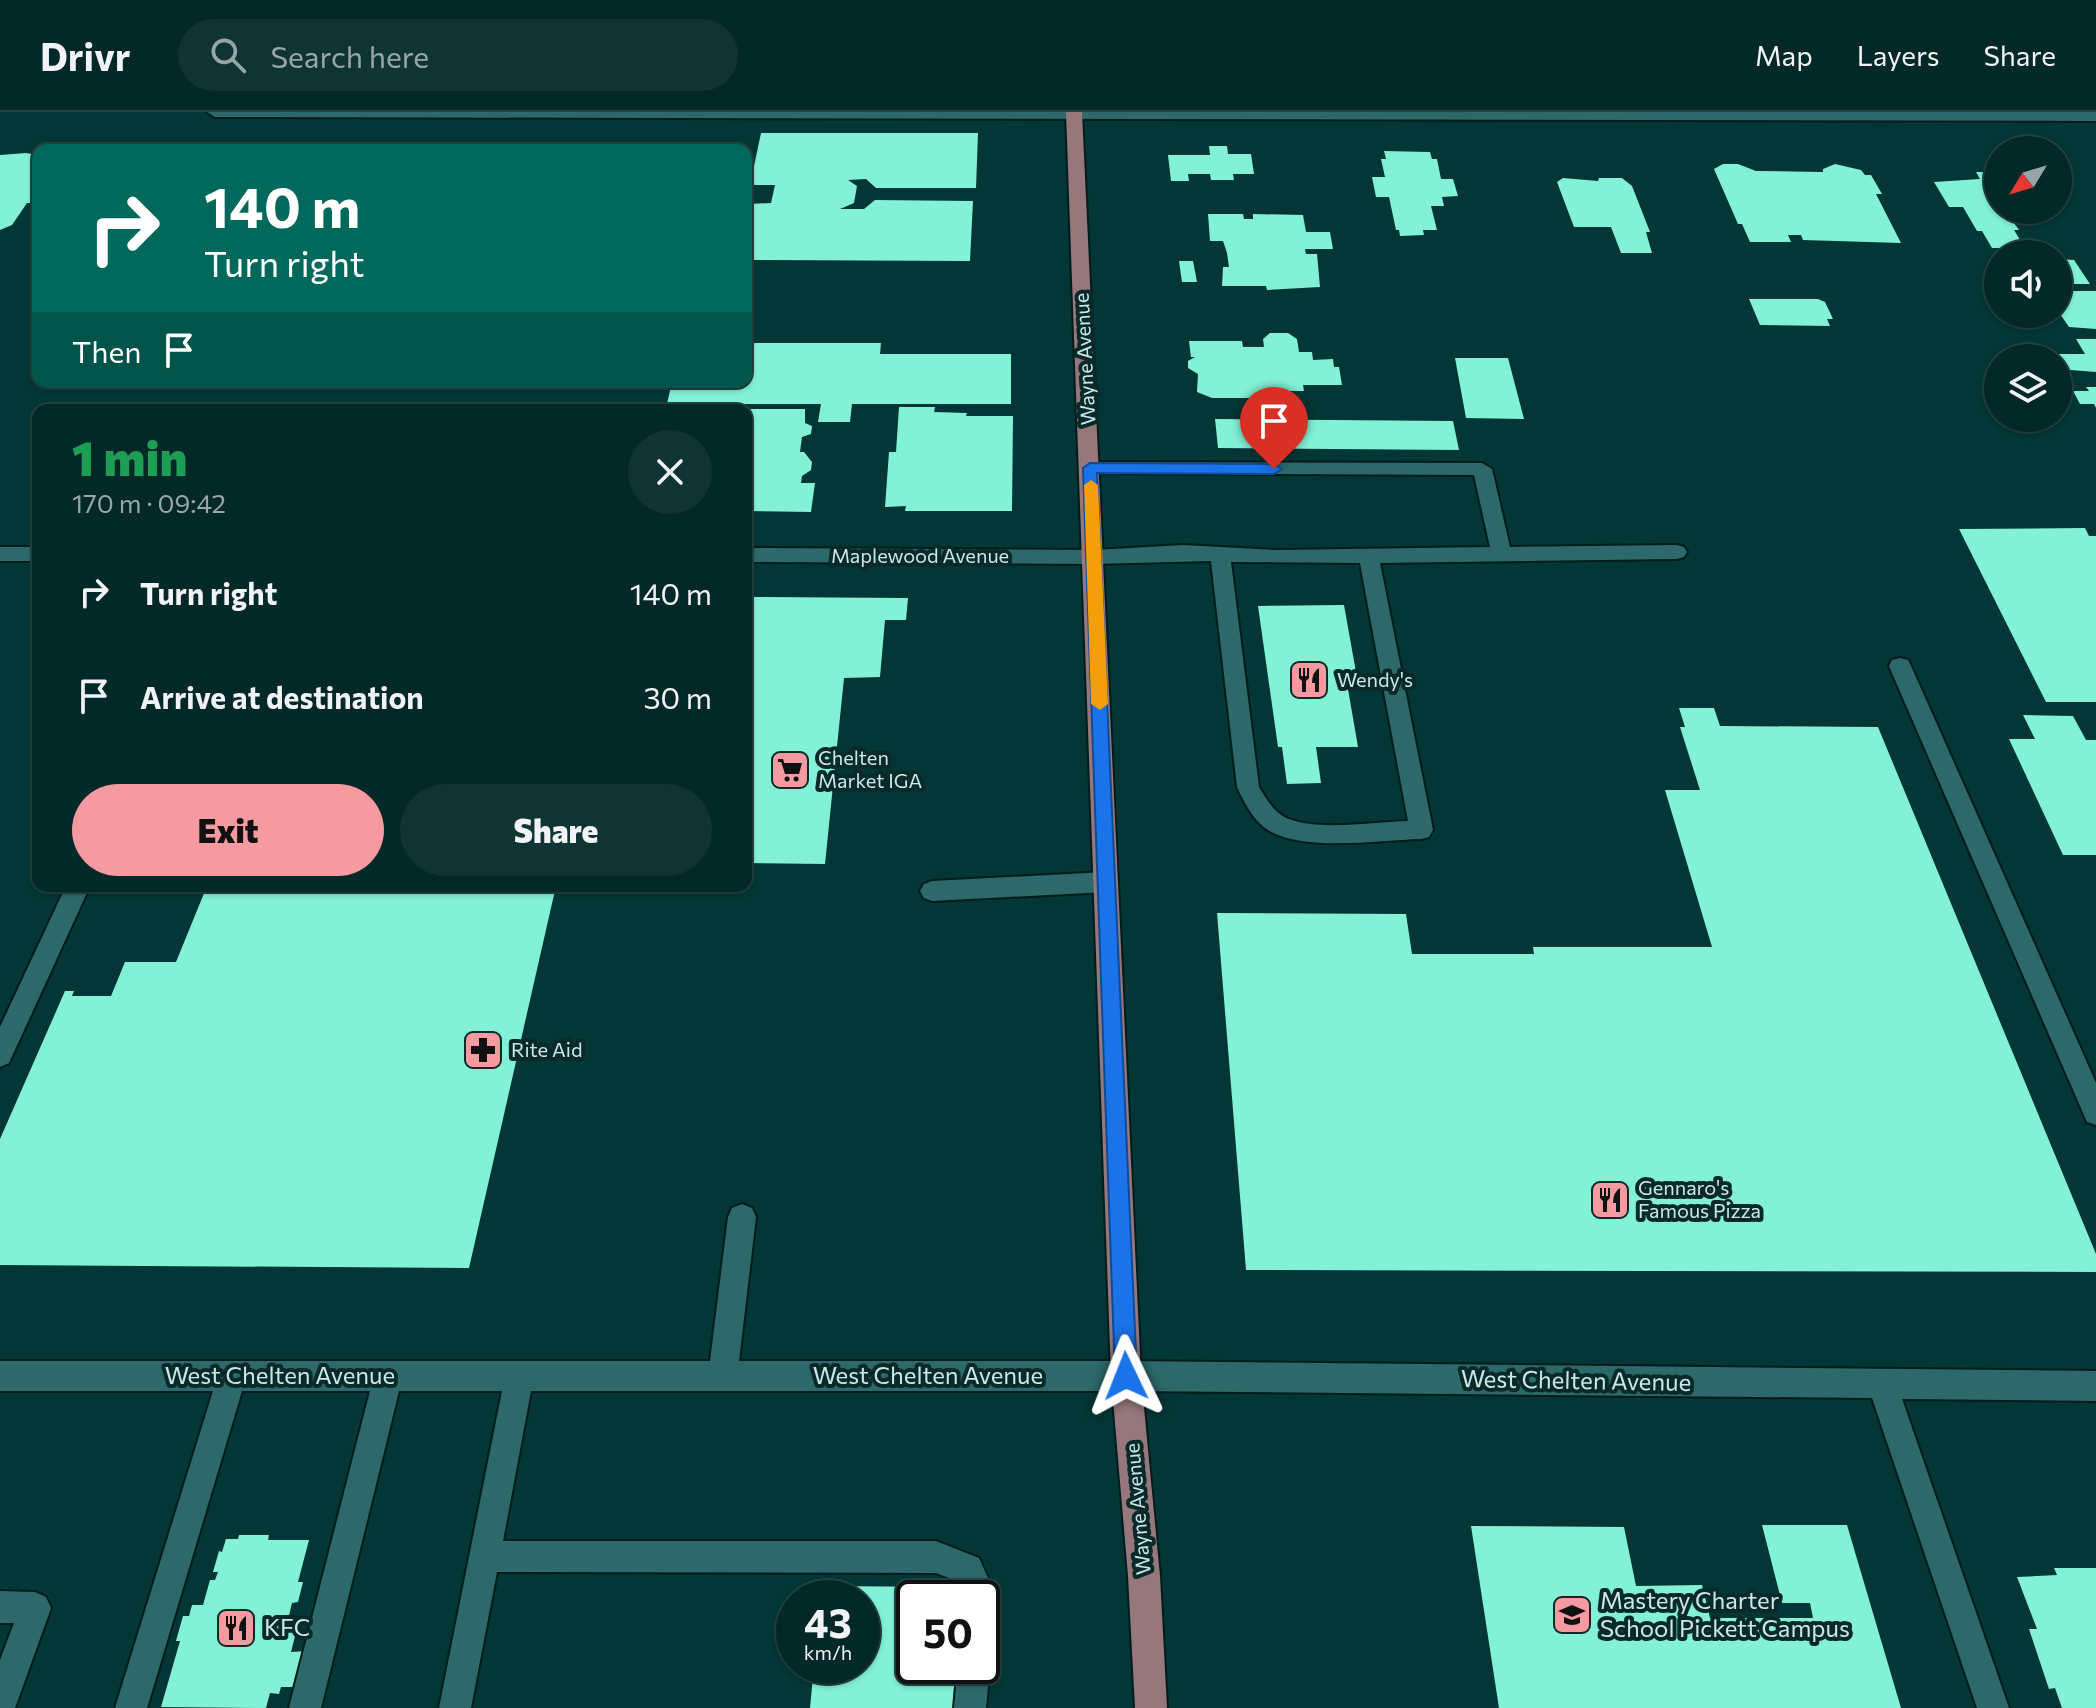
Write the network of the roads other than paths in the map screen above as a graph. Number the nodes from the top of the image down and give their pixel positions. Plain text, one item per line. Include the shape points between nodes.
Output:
1 (215, 112) edge
2 (397, 112) edge
3 (762, 112) edge
4 (1074, 112) edge
5 (2095, 115) edge
6 (1090, 468) junction
7 (1677, 552) dead end
8 (1501, 553) junction
9 (0, 554) edge
10 (32, 554) edge
11 (752, 555) edge
12 (1220, 555) junction
13 (1369, 556) junction
14 (1094, 557) junction
15 (1900, 666) dead end
16 (1106, 882) junction
17 (932, 891) dead end
18 (75, 892) edge
19 (0, 1055) edge
20 (2096, 1113) edge
21 (742, 1217) dead end
22 (0, 1376) edge
23 (232, 1376) junction
24 (388, 1376) junction
25 (519, 1376) junction
26 (723, 1376) junction
27 (1126, 1376) junction
28 (1882, 1384) junction
29 (2096, 1386) edge
30 (486, 1556) junction
31 (973, 1580) edge
32 (0, 1607) edge
33 (972, 1684) edge
34 (0, 1705) edge
35 (131, 1708) edge
36 (305, 1708) edge
37 (455, 1708) edge
38 (970, 1708) edge
39 (1151, 1708) edge
40 (1993, 1708) edge

1 - 2 street
2 - 3 street
3 - 4 street
4 - 5 street
4 - 6 main road, Wayne Avenue
6 - 8 street via 1482,469
6 - 14 main road, Wayne Avenue
7 - 8 street, Maplewood Avenue
8 - 13 street, Maplewood Avenue
9 - 10 street
11 - 14 street, Maplewood Avenue
12 - 13 street, Maplewood Avenue
12 - 13 street via 1248,787 1257,805 1279,825 1307,832 1421,830
12 - 14 street, Maplewood Avenue
14 - 16 main road, Wayne Avenue
15 - 20 street
16 - 17 street
16 - 27 main road, Wayne Avenue
18 - 19 street
21 - 26 street
22 - 23 street, West Chelten Avenue
23 - 24 street, West Chelten Avenue
23 - 35 street
24 - 25 street, West Chelten Avenue
24 - 36 street
25 - 26 street, West Chelten Avenue
25 - 30 street
26 - 27 street, West Chelten Avenue
27 - 28 street, West Chelten Avenue
27 - 39 main road, Wayne Avenue
28 - 29 street, West Chelten Avenue
28 - 40 street
30 - 31 street via 936,1557 968,1569
30 - 37 street
32 - 34 street via 35,1608
33 - 38 street

